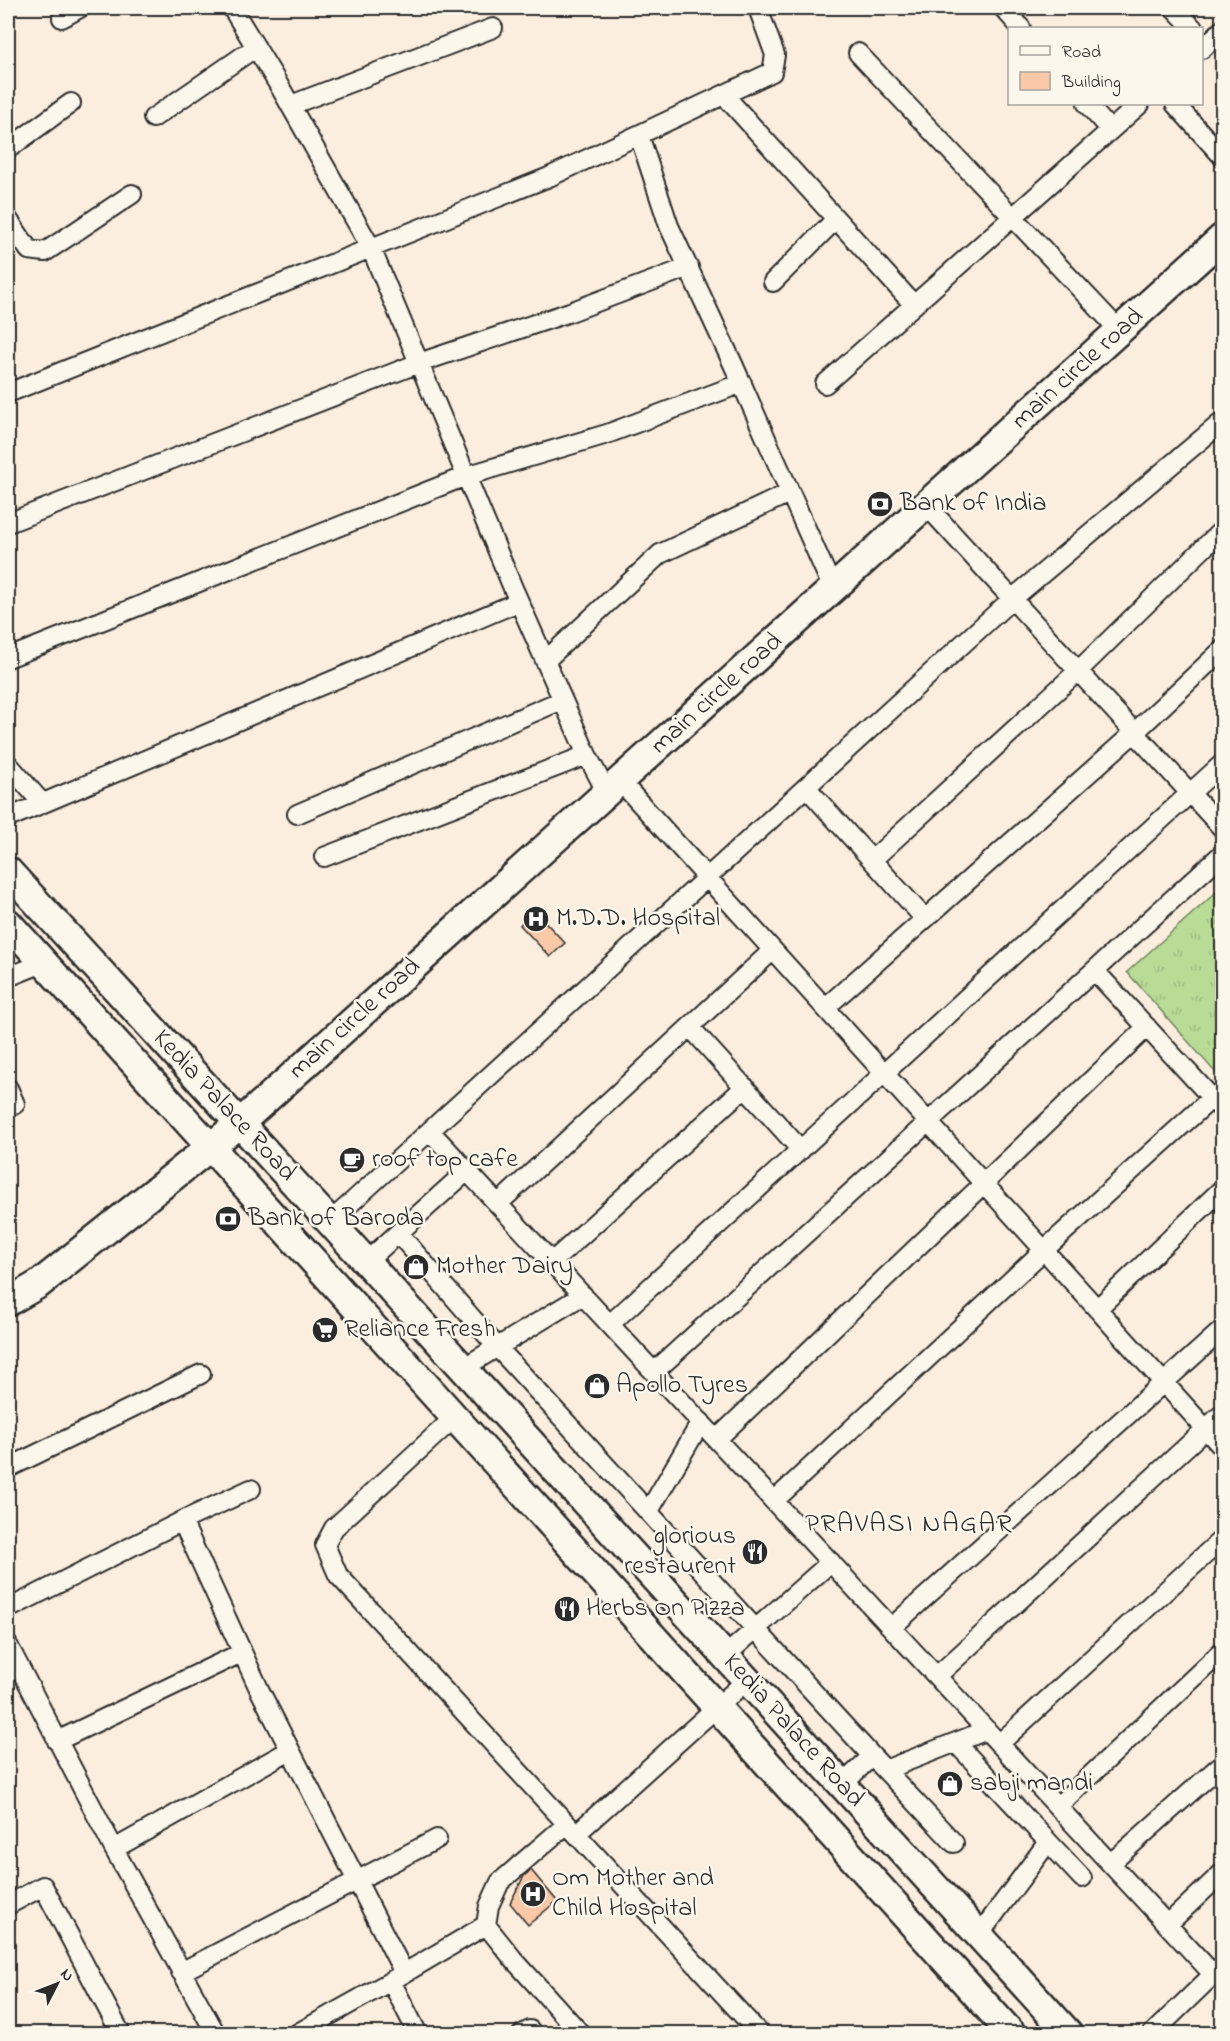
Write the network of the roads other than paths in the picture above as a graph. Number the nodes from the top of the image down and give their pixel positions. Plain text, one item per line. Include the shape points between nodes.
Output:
1 (80, 8) edge
2 (758, 8) edge
3 (1003, 8) edge
4 (1174, 8) edge
5 (240, 10) edge
6 (62, 18) dead end
7 (1020, 27) edge
8 (1192, 27) edge
9 (493, 28) dead end
10 (1222, 30) edge
11 (1203, 43) edge
12 (256, 47) junction
13 (858, 53) dead end
14 (724, 94) junction
15 (71, 103) dead end
16 (291, 105) junction
17 (1088, 105) edge
18 (1139, 105) edge
19 (1176, 105) edge
20 (153, 118) dead end
21 (1110, 130) junction
22 (639, 135) junction
23 (8, 148) edge
24 (1222, 156) edge
25 (132, 194) dead end
26 (1013, 217) junction
27 (8, 219) edge
28 (836, 219) junction
29 (1222, 238) edge
30 (371, 248) junction
31 (689, 267) junction
32 (772, 282) dead end
33 (914, 305) junction
34 (1120, 331) junction
35 (419, 363) junction
36 (742, 383) junction
37 (825, 384) dead end
38 (8, 393) edge
39 (1222, 424) edge
40 (466, 476) junction
41 (789, 493) junction
42 (926, 506) junction
43 (8, 523) edge
44 (1222, 530) edge
45 (833, 589) junction
46 (1012, 599) junction
47 (519, 602) junction
48 (1222, 650) edge
49 (8, 658) edge
50 (545, 661) junction
51 (1078, 671) junction
52 (562, 700) junction
53 (1135, 732) junction
54 (587, 755) junction
55 (8, 764) edge
56 (1222, 764) edge
57 (613, 787) junction
58 (806, 787) junction
59 (1190, 793) junction
60 (42, 803) junction
61 (297, 814) dead end
62 (8, 818) edge
63 (1222, 828) edge
64 (1222, 855) edge
65 (324, 857) dead end
66 (872, 860) junction
67 (8, 871) edge
68 (707, 878) junction
69 (925, 919) junction
70 (8, 923) edge
71 (773, 951) junction
72 (43, 963) junction
73 (1095, 970) junction
74 (8, 977) edge
75 (825, 1008) junction
76 (690, 1027) junction
77 (1147, 1027) junction
78 (884, 1073) junction
79 (745, 1087) junction
80 (8, 1088) edge
81 (1217, 1104) edge
82 (8, 1108) edge
83 (928, 1122) junction
84 (240, 1123) junction
85 (430, 1131) junction
86 (209, 1147) junction
87 (801, 1149) junction
88 (467, 1171) junction
89 (984, 1183) junction
90 (1222, 1189) edge
91 (498, 1204) junction
92 (330, 1222) junction
93 (399, 1233) junction
94 (1044, 1250) junction
95 (366, 1262) junction
96 (552, 1262) junction
97 (583, 1295) junction
98 (8, 1302) edge
99 (1097, 1308) junction
100 (610, 1324) junction
101 (1222, 1330) edge
102 (498, 1348) junction
103 (463, 1368) junction
104 (654, 1372) junction
105 (201, 1374) dead end
106 (1164, 1382) junction
107 (1222, 1414) edge
108 (454, 1418) junction
109 (700, 1422) junction
110 (1206, 1429) junction
111 (717, 1440) junction
112 (1222, 1447) edge
113 (8, 1468) edge
114 (251, 1489) dead end
115 (774, 1501) junction
116 (649, 1510) junction
117 (182, 1521) junction
118 (1222, 1539) edge
119 (831, 1562) junction
120 (8, 1609) edge
121 (892, 1627) junction
122 (756, 1629) junction
123 (8, 1645) edge
124 (1222, 1651) edge
125 (241, 1653) junction
126 (725, 1656) junction
127 (937, 1676) junction
128 (747, 1680) junction
129 (716, 1707) junction
130 (993, 1737) junction
131 (57, 1741) junction
132 (956, 1743) junction
133 (290, 1750) junction
134 (872, 1756) junction
135 (1222, 1764) edge
136 (885, 1770) junction
137 (842, 1785) junction
138 (1058, 1806) junction
139 (572, 1829) junction
140 (437, 1839) dead end
141 (1048, 1842) junction
142 (954, 1843) dead end
143 (114, 1849) junction
144 (1111, 1863) junction
145 (1222, 1873) edge
146 (1082, 1878) dead end
147 (357, 1881) junction
148 (8, 1905) edge
149 (1168, 1924) junction
150 (486, 1925) junction
151 (980, 1935) junction
152 (1218, 1970) edge
153 (182, 1972) junction
154 (397, 1977) junction
155 (121, 2034) edge
156 (216, 2034) edge
157 (296, 2034) edge
158 (418, 2034) edge
159 (581, 2034) edge
160 (760, 2034) edge
161 (1012, 2034) edge
162 (1069, 2034) edge
163 (1152, 2034) edge

1 - 6 street
2 - 14 street via 775,55 772,72
3 - 7 street
4 - 8 street
5 - 12 street
9 - 16 street
10 - 11 street
12 - 16 street
12 - 20 street
13 - 26 street
14 - 22 street
14 - 28 street
15 - 23 street
16 - 30 street
17 - 21 street
18 - 21 street
19 - 24 street
21 - 26 street
22 - 30 street via 549,177
22 - 31 street via 669,226
25 - 27 street via 45,252 29,250
26 - 33 street
26 - 34 street
28 - 32 street
28 - 33 street
29 - 34 street, main circle road
30 - 35 street
30 - 38 street
31 - 35 street
31 - 36 street
33 - 37 street
34 - 42 street, main circle road
35 - 40 street
35 - 43 street
36 - 40 street via 607,434
36 - 41 street
39 - 46 street
40 - 47 street
40 - 49 street
41 - 45 street
41 - 50 street via 660,554
42 - 45 street, main circle road
42 - 46 street
44 - 51 street
45 - 57 street, main circle road
46 - 51 street
46 - 58 street
47 - 50 street
47 - 60 street
48 - 53 street
50 - 52 street
51 - 53 street
51 - 66 street
52 - 54 street
52 - 61 street
53 - 59 street
53 - 69 street
54 - 57 street
54 - 65 street
55 - 60 street
56 - 59 street
57 - 68 street
57 - 84 street, main circle road
58 - 66 street
58 - 68 street
59 - 63 street
59 - 78 street
60 - 62 street
64 - 73 street
66 - 69 street
67 - 84 street, Kedia Palace Road
68 - 71 street
68 - 85 street
69 - 75 street
70 - 72 street, Kedia Palace Road
71 - 75 street
71 - 76 street
72 - 74 street
72 - 86 street, Kedia Palace Road
73 - 77 street
73 - 83 street
75 - 78 street
76 - 79 street
76 - 91 street
77 - 81 street
77 - 89 street
78 - 83 street
78 - 87 street
79 - 87 street
79 - 96 street
80 - 82 street via 15,1104
81 - 94 street
83 - 89 street
83 - 104 street
84 - 86 street, main circle road
84 - 92 street, Kedia Palace Road
85 - 88 street
85 - 92 street
86 - 98 street, main circle road via 39,1284
86 - 108 street, Kedia Palace Road
87 - 100 street
88 - 91 street
88 - 93 street
89 - 94 street
89 - 111 street
90 - 99 street
91 - 96 street
92 - 95 street, Kedia Palace Road
93 - 95 street
93 - 102 street
94 - 99 street
94 - 115 street
95 - 103 street, Kedia Palace Road
96 - 97 street
97 - 100 street
97 - 102 street
99 - 106 street
100 - 104 street
101 - 106 street
102 - 103 street
102 - 116 street
103 - 126 street, Kedia Palace Road
104 - 109 street
105 - 113 street
106 - 110 street
106 - 121 street
107 - 110 street
108 - 129 street, Kedia Palace Road
108 - 139 street via 334,1528 325,1545 338,1575
109 - 111 street
109 - 116 street
110 - 112 street
110 - 127 street
111 - 115 street
114 - 117 street
115 - 119 street
116 - 122 street
117 - 120 street
117 - 125 street
118 - 130 street
119 - 121 street
119 - 122 street
121 - 127 street
122 - 126 street
122 - 134 street
123 - 131 street
124 - 138 street
125 - 131 street
125 - 133 street
126 - 128 street, Kedia Palace Road
127 - 130 street
128 - 129 street
128 - 137 street, Kedia Palace Road
129 - 139 street
129 - 161 street, Kedia Palace Road
130 - 132 street
130 - 138 street
131 - 143 street
132 - 136 street
132 - 141 street
133 - 143 street
133 - 147 street
134 - 136 street
134 - 137 street
135 - 144 street
136 - 142 street
137 - 151 street, Kedia Palace Road
138 - 144 street
139 - 150 street via 500,1882 489,1906
139 - 160 street
140 - 147 street
141 - 146 street
141 - 151 street
143 - 153 street
144 - 149 street
145 - 149 street
147 - 153 street
147 - 154 street
148 - 155 street via 43,1886
149 - 152 street
150 - 154 street
150 - 159 street
151 - 162 street, Kedia Palace Road
152 - 163 street
153 - 156 street
154 - 157 street
154 - 158 street

